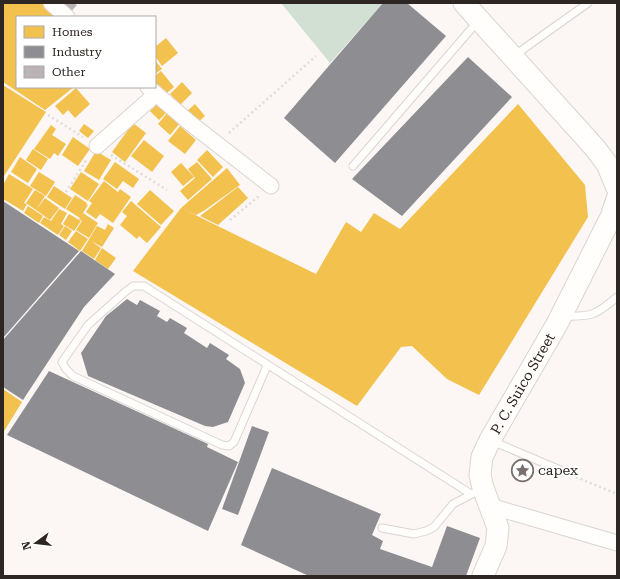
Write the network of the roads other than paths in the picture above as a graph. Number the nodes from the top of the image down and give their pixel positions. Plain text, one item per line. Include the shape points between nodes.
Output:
1 (51, 3) edge
2 (464, 3) edge
3 (588, 3) edge
4 (66, 16) edge
5 (478, 20) junction
6 (513, 57) junction
7 (152, 91) edge
8 (97, 146) road end
9 (353, 166) dead end
10 (272, 186) road end
11 (617, 188) edge
12 (617, 198) edge
13 (609, 233) edge
14 (617, 297) edge
15 (561, 316) junction
16 (267, 366) junction
17 (490, 440) junction
18 (565, 472) road end
19 (481, 496) junction
20 (382, 528) dead end
21 (617, 543) edge
22 (483, 576) edge

1 - 4 street
2 - 5 street
3 - 6 lane
5 - 6 street
5 - 9 lane
6 - 11 street via 596,148 607,164
7 - 8 street
7 - 10 street
12 - 13 street, P. C. Suico Street
13 - 15 street, P. C. Suico Street
14 - 15 lane via 600,312 583,317
15 - 17 street, P. C. Suico Street
16 - 16 lane via 144,286 133,286 88,325 62,362 72,376 222,446 229,446 234,442
16 - 19 lane
17 - 18 lane
17 - 19 street, P. C. Suico Street via 482,457
19 - 20 lane via 453,504 434,527 426,531 414,534
19 - 21 street
19 - 22 street, P. C. Suico Street via 498,528 496,546

